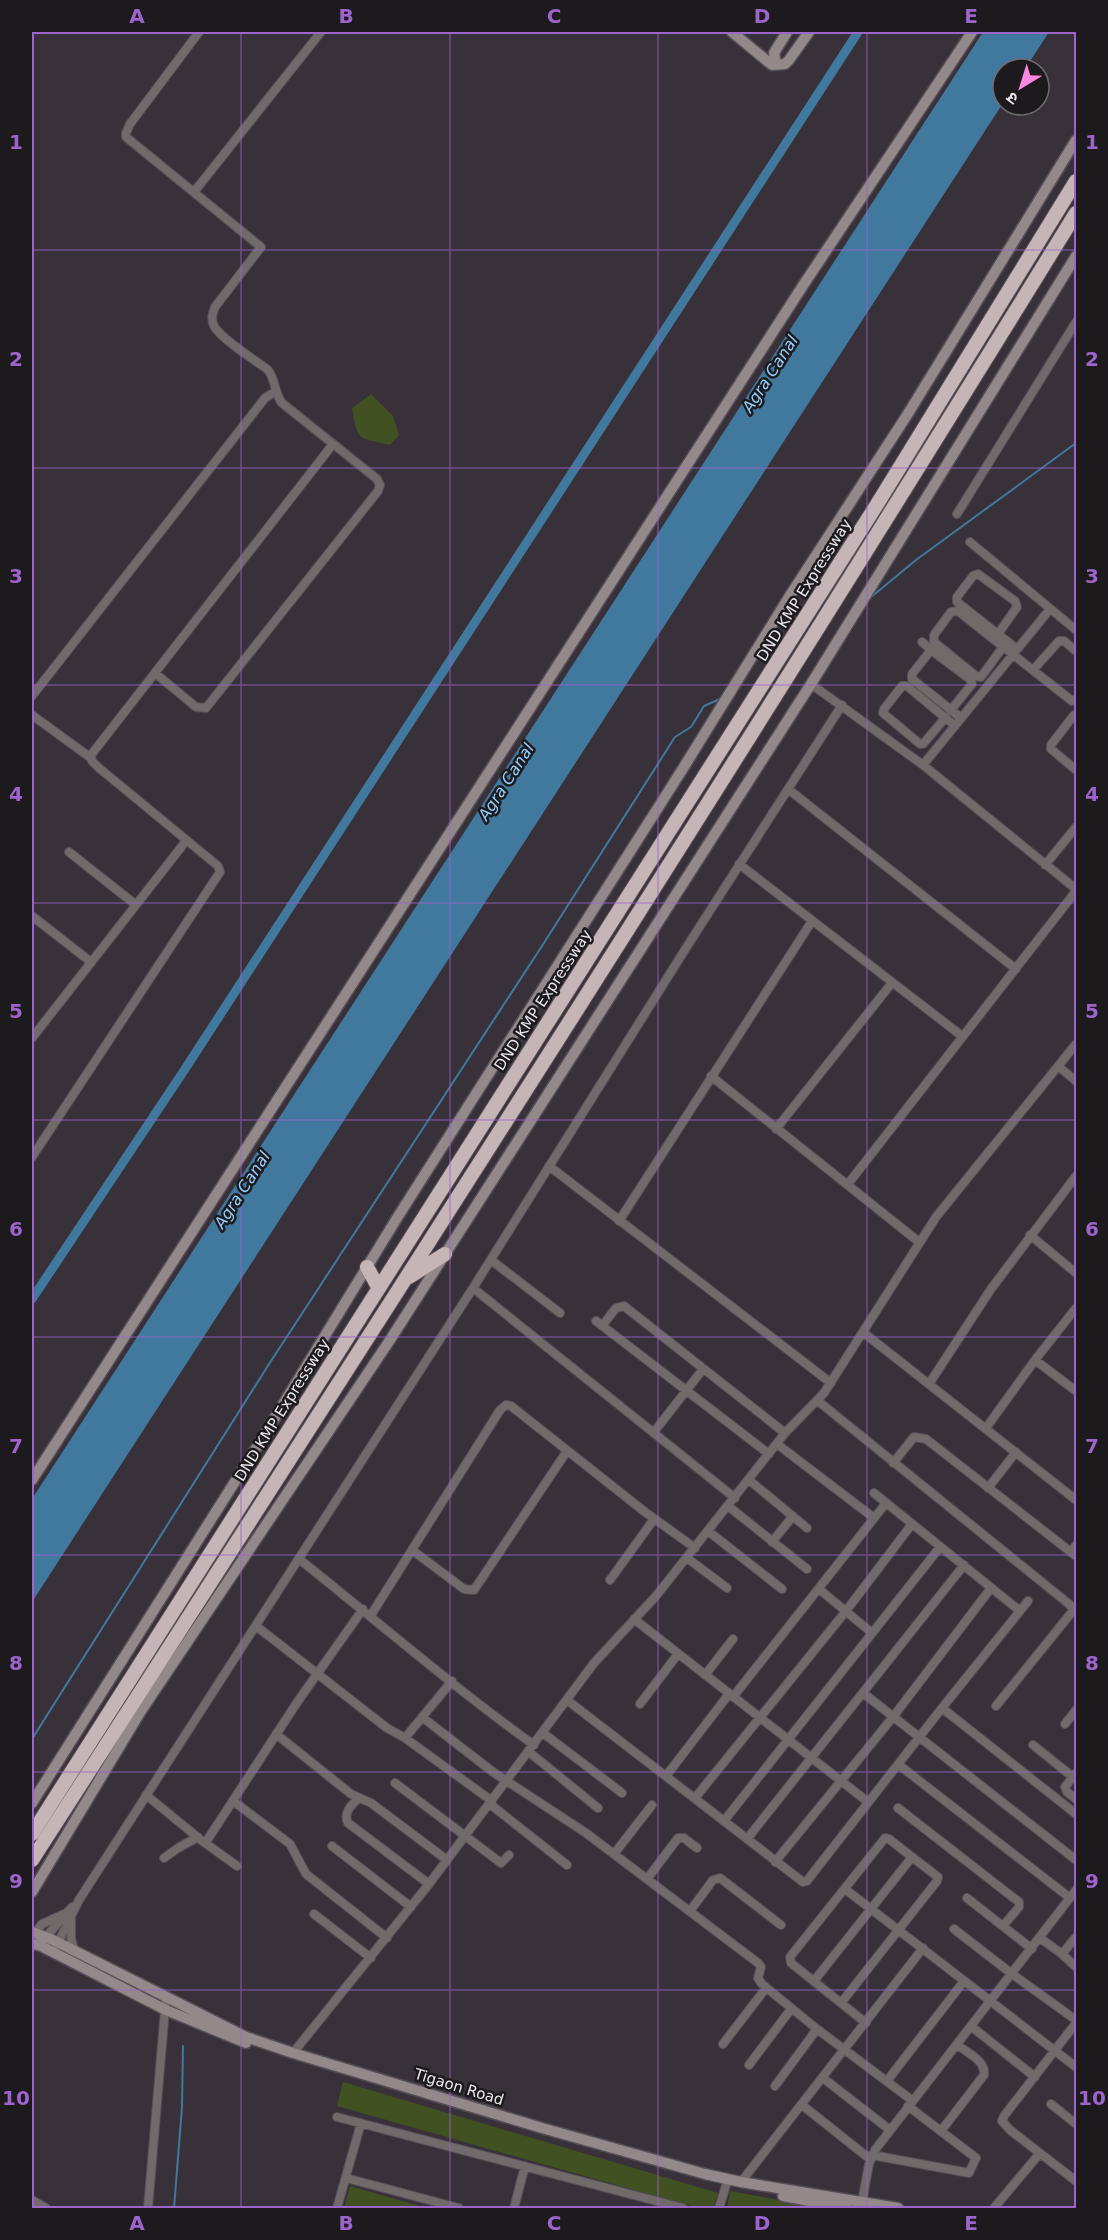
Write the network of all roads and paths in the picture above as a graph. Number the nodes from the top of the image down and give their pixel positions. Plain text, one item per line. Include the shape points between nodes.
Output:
1 (199, 32) edge
2 (321, 32) edge
3 (732, 32) edge
4 (787, 32) edge
5 (809, 32) edge
6 (972, 32) edge
7 (776, 64) junction
8 (1077, 140) edge
9 (1077, 181) edge
10 (194, 192) junction
11 (1077, 213) edge
12 (1077, 256) edge
13 (1077, 322) edge
14 (276, 391) junction
15 (333, 444) junction
16 (957, 514) dead end
17 (970, 542) dead end
18 (1050, 609) junction
19 (1077, 630) edge
20 (998, 634) junction
21 (922, 642) dead end
22 (1003, 646) junction
23 (931, 650) junction
24 (1077, 651) edge
25 (1015, 652) junction
26 (1033, 670) junction
27 (155, 673) junction
28 (811, 684) junction
29 (32, 694) edge
30 (1077, 699) edge
31 (842, 705) junction
32 (948, 714) junction
33 (32, 715) edge
34 (1077, 715) edge
35 (961, 718) junction
36 (955, 726) junction
37 (91, 758) junction
38 (923, 765) junction
39 (1077, 770) edge
40 (788, 789) junction
41 (1077, 827) edge
42 (186, 841) junction
43 (69, 852) dead end
44 (740, 864) junction
45 (1045, 865) junction
46 (1077, 890) edge
47 (136, 904) junction
48 (32, 916) edge
49 (812, 921) junction
50 (91, 962) junction
51 (1016, 969) junction
52 (891, 984) junction
53 (962, 1036) junction
54 (32, 1038) edge
55 (1077, 1044) edge
56 (1058, 1066) junction
57 (711, 1076) junction
58 (1077, 1081) edge
59 (776, 1129) junction
60 (32, 1157) edge
61 (549, 1166) junction
62 (1076, 1176) edge
63 (848, 1184) junction
64 (619, 1221) junction
65 (1030, 1235) junction
66 (919, 1242) junction
67 (445, 1254) junction
68 (491, 1260) junction
69 (367, 1267) junction
70 (1077, 1273) edge
71 (405, 1280) junction
72 (378, 1287) junction
73 (473, 1288) junction
74 (1077, 1308) edge
75 (560, 1313) dead end
76 (864, 1333) junction
77 (1035, 1360) junction
78 (703, 1369) junction
79 (831, 1383) junction
80 (929, 1384) junction
81 (687, 1391) junction
82 (1077, 1391) edge
83 (818, 1401) junction
84 (986, 1428) junction
85 (654, 1432) junction
86 (785, 1433) junction
87 (777, 1444) junction
88 (567, 1451) junction
89 (1016, 1452) junction
90 (769, 1454) junction
91 (894, 1463) junction
92 (32, 1480) edge
93 (749, 1480) junction
94 (988, 1488) junction
95 (874, 1493) dead end
96 (735, 1497) junction
97 (1077, 1500) edge
98 (886, 1503) junction
99 (728, 1506) junction
100 (793, 1516) junction
101 (874, 1518) junction
102 (654, 1519) junction
103 (912, 1524) junction
104 (807, 1528) dead end
105 (708, 1531) junction
106 (772, 1542) junction
107 (940, 1547) junction
108 (695, 1548) junction
109 (412, 1550) junction
110 (1075, 1551) edge
111 (687, 1558) junction
112 (299, 1559) junction
113 (964, 1565) junction
114 (807, 1569) dead end
115 (610, 1580) dead end
116 (726, 1588) dead end
117 (782, 1588) dead end
118 (991, 1588) junction
119 (819, 1589) junction
120 (1028, 1601) dead end
121 (363, 1609) junction
122 (1076, 1609) edge
123 (846, 1611) junction
124 (1020, 1611) junction
125 (371, 1615) junction
126 (634, 1619) junction
127 (256, 1626) junction
128 (872, 1633) junction
129 (734, 1639) dead end
130 (678, 1654) junction
131 (317, 1673) junction
132 (705, 1675) junction
133 (452, 1681) junction
134 (863, 1694) junction
135 (731, 1696) junction
136 (567, 1700) junction
137 (640, 1704) dead end
138 (996, 1706) dead end
139 (942, 1708) junction
140 (1077, 1710) edge
141 (422, 1717) junction
142 (892, 1717) junction
143 (759, 1718) junction
144 (1065, 1724) dead end
145 (543, 1733) junction
146 (276, 1734) junction
147 (919, 1737) junction
148 (405, 1738) junction
149 (787, 1740) junction
150 (1033, 1745) dead end
151 (531, 1748) junction
152 (812, 1758) junction
153 (899, 1765) junction
154 (1075, 1775) edge
155 (666, 1776) junction
156 (507, 1781) junction
157 (841, 1781) junction
158 (395, 1783) dead end
159 (622, 1793) dead end
160 (146, 1796) junction
161 (359, 1798) junction
162 (695, 1798) junction
163 (1077, 1798) edge
164 (233, 1801) junction
165 (491, 1802) junction
166 (868, 1802) junction
167 (32, 1803) edge
168 (652, 1804) dead end
169 (598, 1808) dead end
170 (898, 1808) dead end
171 (1077, 1814) edge
172 (724, 1821) junction
173 (32, 1834) edge
174 (466, 1835) junction
175 (747, 1839) junction
176 (202, 1840) junction
177 (332, 1846) dead end
178 (697, 1848) dead end
179 (614, 1854) junction
180 (509, 1855) dead end
181 (912, 1857) junction
182 (164, 1858) dead end
183 (32, 1860) edge
184 (447, 1860) junction
185 (1077, 1860) edge
186 (775, 1862) junction
187 (567, 1865) dead end
188 (237, 1866) dead end
189 (647, 1879) junction
190 (429, 1884) junction
191 (845, 1889) junction
192 (1077, 1890) edge
193 (32, 1892) edge
194 (967, 1898) dead end
195 (1070, 1898) junction
196 (411, 1907) junction
197 (871, 1908) junction
198 (690, 1911) junction
199 (70, 1913) junction
200 (314, 1914) dead end
201 (781, 1925) dead end
202 (1004, 1926) junction
203 (897, 1929) junction
204 (954, 1929) dead end
205 (1077, 1937) edge
206 (37, 1938) edge
207 (387, 1938) junction
208 (1040, 1938) junction
209 (58, 1942) junction
210 (923, 1948) junction
211 (1032, 1949) junction
212 (74, 1950) junction
213 (54, 1954) junction
214 (1062, 1954) junction
215 (371, 1958) junction
216 (1077, 1967) edge
217 (1012, 1974) junction
218 (814, 1981) junction
219 (964, 1981) junction
220 (766, 1988) junction
221 (166, 1998) junction
222 (991, 2001) junction
223 (841, 2003) junction
224 (791, 2008) junction
225 (166, 2010) junction
226 (1077, 2021) edge
227 (866, 2023) junction
228 (972, 2027) junction
229 (817, 2029) junction
230 (723, 2044) dead end
231 (957, 2045) junction
232 (845, 2049) junction
233 (1055, 2051) junction
234 (293, 2053) junction
235 (749, 2065) dead end
236 (1077, 2067) edge
237 (1035, 2077) junction
238 (823, 2078) junction
239 (887, 2081) junction
240 (775, 2086) dead end
241 (911, 2104) junction
242 (1051, 2104) dead end
243 (802, 2105) junction
244 (337, 2116) dead end
245 (361, 2123) junction
246 (1077, 2124) edge
247 (890, 2130) junction
248 (941, 2132) junction
249 (1040, 2152) junction
250 (871, 2157) junction
251 (525, 2166) junction
252 (346, 2178) junction
253 (1077, 2181) edge
254 (727, 2182) junction
255 (741, 2182) junction
256 (32, 2200) edge
257 (862, 2202) junction
258 (46, 2208) edge
259 (148, 2208) edge
260 (337, 2208) edge
261 (459, 2208) edge
262 (514, 2208) edge
263 (683, 2208) edge
264 (719, 2208) edge
265 (847, 2208) edge
266 (898, 2208) edge
267 (994, 2208) edge

1 - 10 street via 126,133 132,143
2 - 10 street
3 - 7 street via 769,65
4 - 7 street via 774,53
5 - 7 street via 785,64
6 - 92 street via 802,287
8 - 69 street
9 - 72 highway, DND KMP Expressway via 864,526
10 - 14 street via 261,248 215,307 212,320 223,335 268,370
11 - 71 highway via 786,681
12 - 28 street
13 - 16 street
14 - 15 street via 282,403
14 - 29 street via 265,398
15 - 27 street
15 - 27 street via 377,478 378,491 206,708 196,707
17 - 18 street
18 - 19 street
18 - 25 street
20 - 20 street via 957,602 978,574 1015,601 1017,607
20 - 25 street
21 - 23 street
22 - 22 street via 958,611 951,612 934,635 934,642 981,677
22 - 25 street
23 - 32 street via 912,679
23 - 32 street via 971,680 972,684
24 - 26 street via 1059,641
25 - 26 street
25 - 35 street
26 - 30 street via 1072,701
27 - 37 street via 94,749
28 - 31 street
28 - 67 street
31 - 38 street
31 - 40 street
32 - 32 street via 907,686 902,686 883,713 920,744
32 - 35 street
32 - 36 street
33 - 37 street
34 - 39 street via 1051,745
35 - 36 street
36 - 38 street
37 - 42 street
38 - 45 street
40 - 44 street
40 - 51 street
41 - 45 street
42 - 47 street
42 - 60 street via 218,866 218,877
43 - 47 street
44 - 49 street
44 - 61 street
45 - 46 street
46 - 51 street
47 - 50 street
48 - 50 street
49 - 52 street
49 - 57 street
50 - 54 street
51 - 53 street
52 - 53 street
52 - 59 street
53 - 63 street
55 - 56 street
56 - 58 street
56 - 66 street
57 - 59 street
57 - 64 street
59 - 63 street
61 - 64 street
61 - 68 street
62 - 65 street
63 - 66 street
64 - 79 street
65 - 70 street
65 - 80 street
66 - 76 street
67 - 71 highway
67 - 193 street via 141,1710
68 - 73 street
68 - 75 street
69 - 72 highway
69 - 167 street
71 - 183 highway
72 - 173 highway, DND KMP Expressway
73 - 85 street
73 - 112 street
74 - 77 street
76 - 79 street
76 - 80 street
77 - 82 street
77 - 84 street
78 - 81 street
78 - 81 street via 624,1306 599,1323
78 - 86 street
79 - 83 street
80 - 84 street
81 - 85 street
81 - 90 street
83 - 86 street
83 - 91 street
84 - 89 street
85 - 96 street
86 - 87 street
87 - 90 street
87 - 101 street
88 - 102 street
88 - 109 street via 474,1590 464,1589
88 - 109 street via 511,1406 504,1406
89 - 94 street
89 - 97 street
90 - 93 street
91 - 94 street via 914,1437 921,1437
91 - 122 street
93 - 96 street
93 - 100 street
94 - 110 street
95 - 98 street
96 - 99 street
98 - 101 street
98 - 103 street
99 - 105 street
99 - 106 street
100 - 104 street
100 - 106 street
101 - 119 street
102 - 108 street
102 - 115 street
103 - 107 street
103 - 123 street
105 - 108 street
105 - 117 street
106 - 114 street
107 - 113 street
107 - 128 street
108 - 111 street
109 - 125 street
111 - 116 street
111 - 126 street
112 - 121 street
112 - 127 street
113 - 118 street
113 - 134 street
118 - 124 street
118 - 142 street
119 - 123 street
119 - 135 street
120 - 124 street
121 - 125 street
121 - 131 street
122 - 138 street
123 - 128 street
123 - 143 street
124 - 139 street
125 - 133 street
126 - 130 street
126 - 136 street
127 - 131 street
127 - 160 street
128 - 149 street
129 - 132 street
130 - 132 street
130 - 137 street
131 - 146 street
131 - 148 street
132 - 135 street
133 - 141 street
133 - 151 street
134 - 142 street
134 - 152 street
135 - 143 street
135 - 155 street
136 - 145 street
136 - 155 street
139 - 147 street
139 - 171 street
140 - 144 street
141 - 148 street
141 - 156 street
142 - 147 street
142 - 157 street
143 - 149 street
143 - 162 street
145 - 151 street
145 - 159 street
146 - 161 street
146 - 164 street
147 - 153 street
147 - 185 street
148 - 165 street
149 - 152 street
149 - 172 street
150 - 154 street
151 - 156 street
151 - 169 street
152 - 157 street
152 - 175 street
153 - 166 street
153 - 195 street
154 - 163 street via 1065,1790
155 - 162 street
156 - 165 street
156 - 179 street
157 - 166 street
157 - 186 street
158 - 174 street
160 - 176 street
160 - 199 street
161 - 184 street via 379,1808
161 - 190 street via 347,1811 348,1823
162 - 172 street
164 - 176 street
164 - 207 street via 290,1844 306,1874
165 - 174 street
165 - 187 street
166 - 186 street via 807,1881 801,1882
168 - 179 street
170 - 202 street via 1018,1902
172 - 175 street
174 - 180 street via 501,1863
174 - 184 street
175 - 186 street
176 - 182 street via 178,1848
176 - 188 street
177 - 196 street
178 - 189 street via 678,1838
179 - 189 street
181 - 191 street via 885,1838
181 - 197 street
181 - 203 street via 938,1879
184 - 190 street
189 - 198 street
190 - 196 street
191 - 197 street
191 - 218 street via 790,1957 791,1963
192 - 195 street
194 - 202 street
195 - 208 street
196 - 207 street
197 - 203 street
197 - 218 street
198 - 201 street via 713,1880 720,1878
198 - 220 street via 758,1963 758,1980
199 - 206 street via 42,1924
199 - 209 street
199 - 212 street
200 - 215 street
202 - 211 street
203 - 210 street
203 - 223 street
204 - 217 street
205 - 214 street
206 - 209 street, Tigaon Road
206 - 213 street
207 - 215 street
208 - 211 street
208 - 214 street
209 - 212 street, Tigaon Road
209 - 213 street
210 - 219 street
210 - 227 street
211 - 217 street
212 - 221 street, Tigaon Road
213 - 225 street
214 - 216 street
215 - 234 street
217 - 222 street
217 - 226 street
218 - 223 street
219 - 222 street
219 - 239 street
220 - 224 street
220 - 230 street
221 - 225 street
221 - 234 street, Tigaon Road via 246,2037
222 - 228 street
222 - 233 street
223 - 227 street
224 - 229 street
224 - 235 street
225 - 254 street via 282,2056 529,2131
225 - 259 street
226 - 233 street
227 - 232 street
228 - 231 street
228 - 237 street
229 - 232 street
229 - 240 street
231 - 241 street
231 - 248 street via 985,2071
232 - 238 street
232 - 239 street
233 - 236 street
233 - 237 street
234 - 254 street, Tigaon Road
237 - 249 street via 1002,2121
238 - 243 street
238 - 247 street
239 - 241 street
241 - 247 street
241 - 248 street
242 - 246 street
243 - 250 street
243 - 255 street
244 - 245 street
245 - 251 street
245 - 252 street
247 - 250 street
248 - 250 street via 976,2158 969,2173
249 - 253 street
249 - 267 street
250 - 257 street
251 - 262 street
251 - 263 street
252 - 260 street
252 - 261 street
254 - 255 street, Tigaon Road
254 - 264 street
254 - 265 street
255 - 257 street, Tigaon Road
256 - 258 street
257 - 266 street, Tigaon Road

